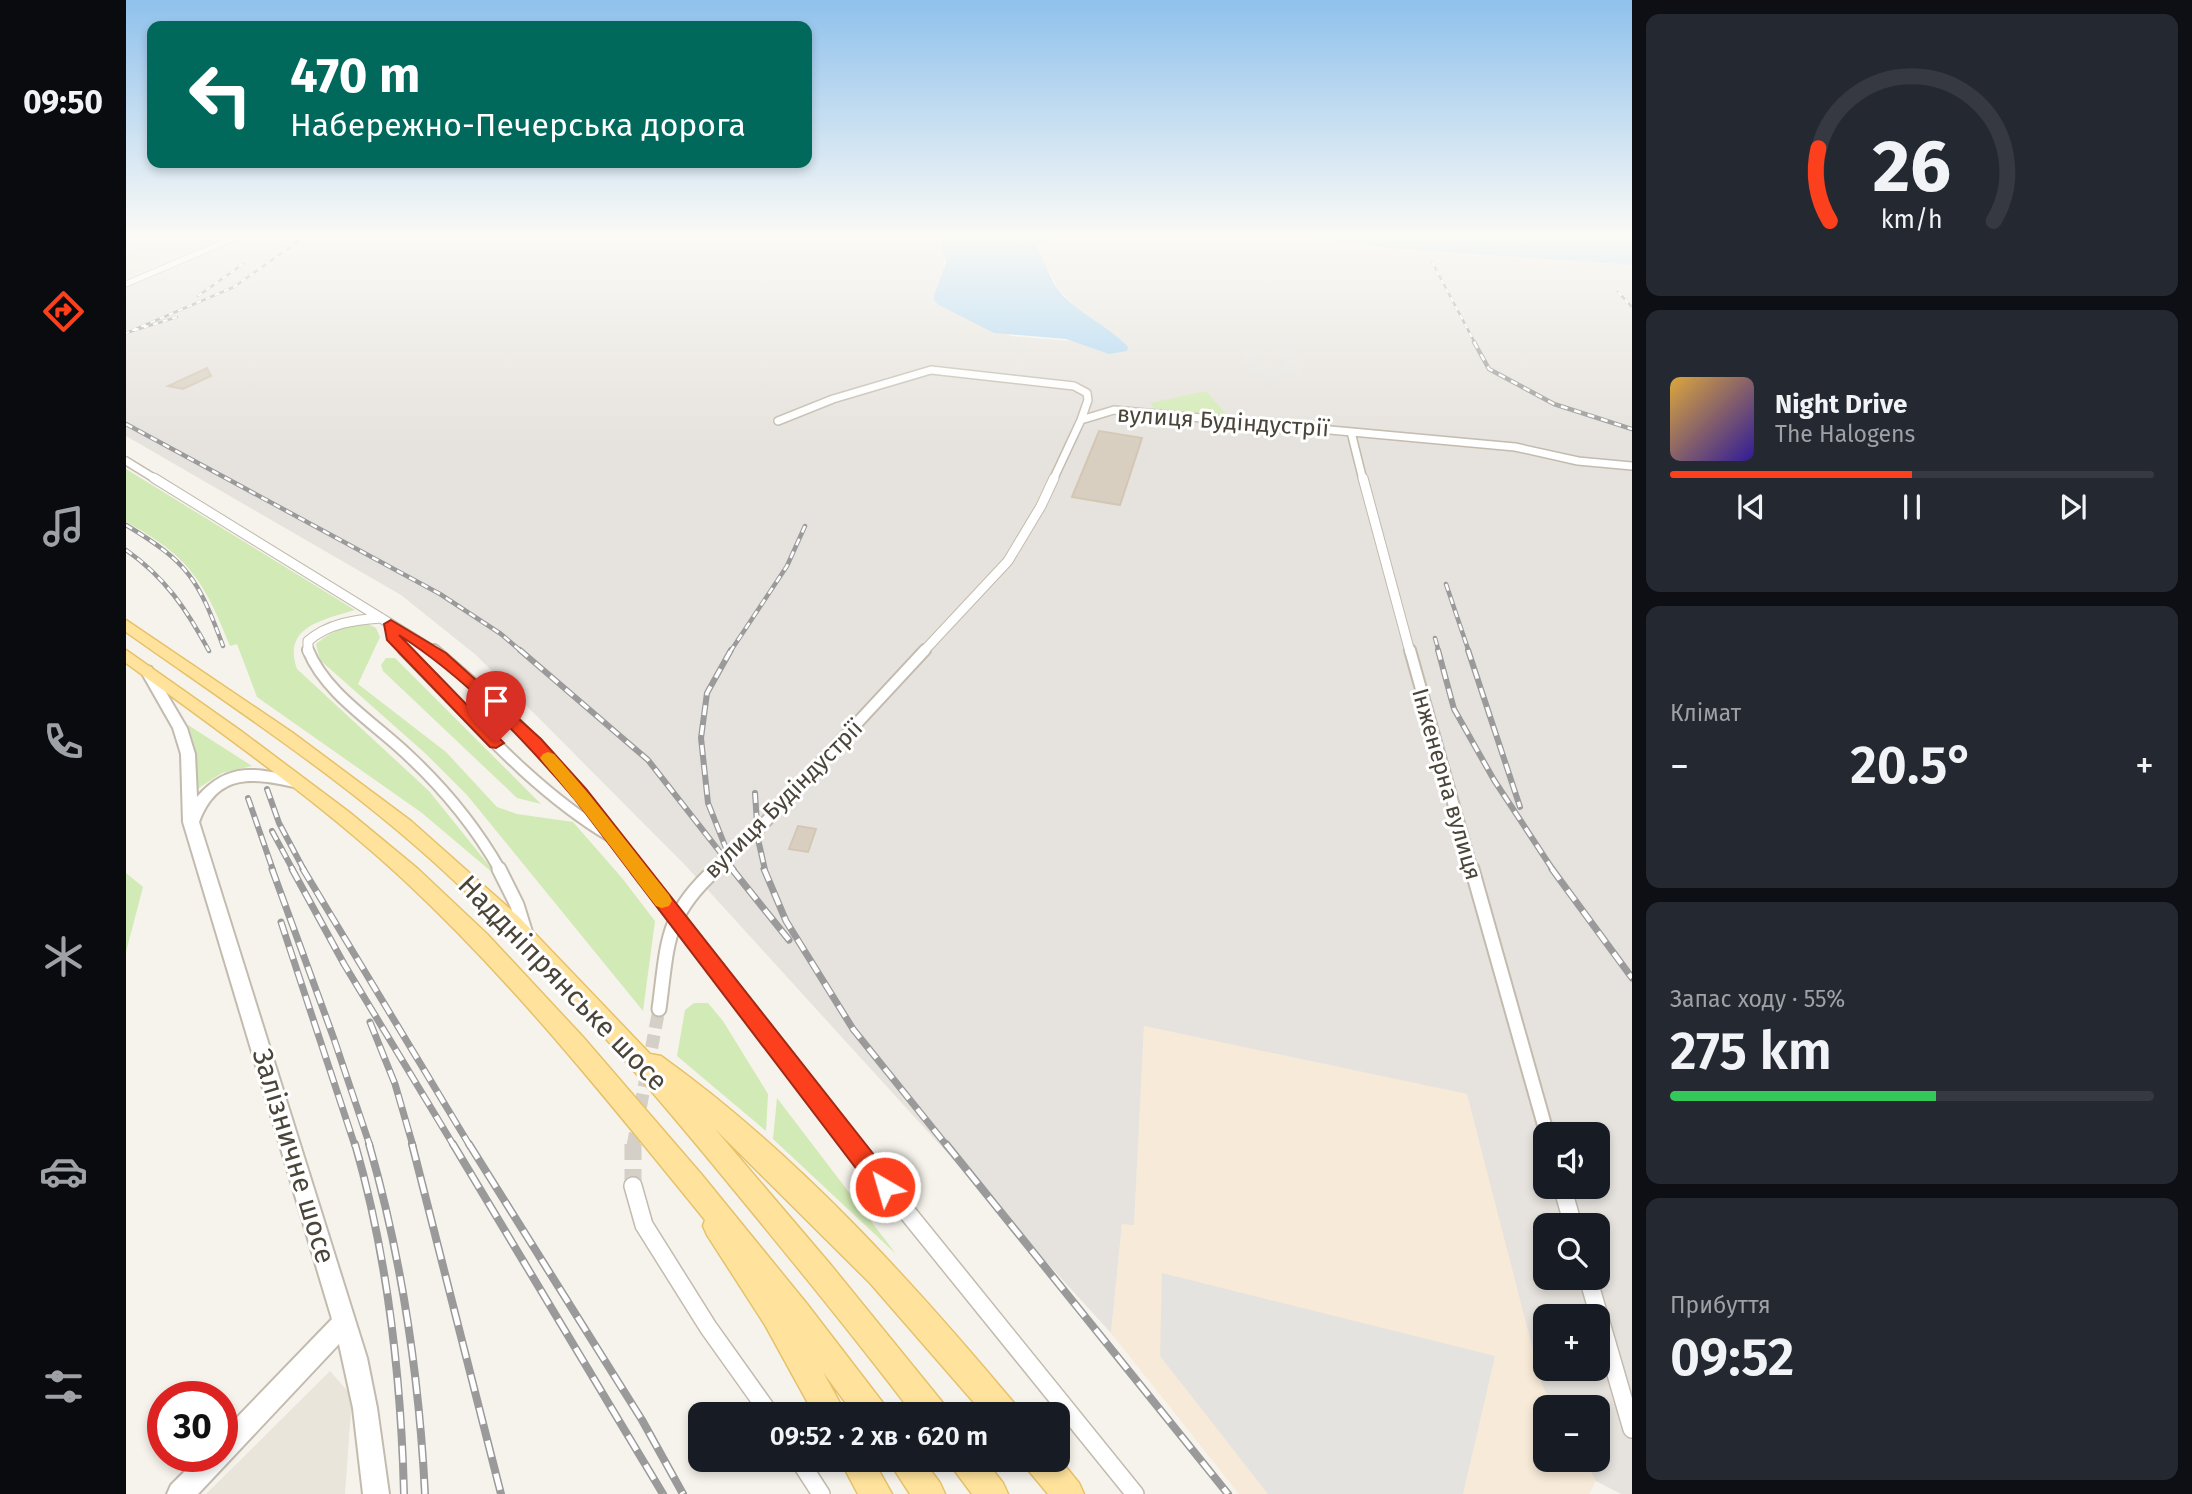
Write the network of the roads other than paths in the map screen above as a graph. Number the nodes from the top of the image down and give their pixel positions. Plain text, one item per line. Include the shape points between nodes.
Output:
1 (1081, 420) junction
2 (778, 421) dead end
3 (1351, 432) junction
4 (126, 461) edge
5 (1632, 466) edge
6 (386, 621) junction
7 (126, 625) edge
8 (126, 655) edge
9 (146, 670) junction
10 (300, 783) junction
11 (191, 821) junction
12 (612, 838) junction
13 (675, 916) junction
14 (527, 937) junction
15 (659, 1009) tunnel mouth
16 (630, 1048) junction
17 (1544, 1122) edge
18 (667, 1153) junction
19 (633, 1186) tunnel mouth
20 (1591, 1290) edge
21 (343, 1324) junction
22 (761, 1402) edge
23 (824, 1402) edge
24 (863, 1402) edge
25 (922, 1402) edge
26 (993, 1402) edge
27 (1632, 1429) edge
28 (238, 1434) edge
29 (201, 1472) edge
30 (807, 1472) edge
31 (863, 1472) edge
32 (913, 1472) edge
33 (975, 1472) edge
34 (1050, 1472) edge
35 (180, 1494) edge
36 (376, 1494) edge
37 (821, 1494) edge
38 (876, 1494) edge
39 (929, 1494) edge
40 (992, 1494) edge
41 (1068, 1494) edge
42 (1135, 1494) edge

1 - 2 street via 1087,393 1074,386 931,370
1 - 3 street, вулиця Будіндустрії via 1114,410
1 - 13 street, вулиця Будіндустрії via 1041,506 1008,561 756,832 697,886
3 - 5 street, вулиця Будіндустрії via 1515,447 1578,461
3 - 17 street, Інженерна вулиця
4 - 6 street
6 - 12 street via 441,656 535,743 593,808
6 - 12 street via 398,645 513,759 575,815
6 - 14 street via 341,622 325,628 309,641 308,652 332,685 402,749 483,840 517,901
7 - 14 main road, Наддніпрянське шосе via 368,797
8 - 9 main road, Наддніпрянське шосе
9 - 10 main road, Наддніпрянське шосе
9 - 11 street, Залізничне шосе via 180,728 188,754
10 - 11 street via 254,773 233,777 207,793
10 - 18 main road, Наддніпрянське шосе via 413,877 499,959
11 - 21 street, Залізничне шосе
12 - 13 street
13 - 15 street
13 - 42 street via 885,1187
14 - 16 main road, Наддніпрянське шосе
16 - 25 main road, Наддніпрянське шосе
16 - 26 main road via 691,1091 764,1157 902,1295
18 - 23 main road via 775,1315
18 - 24 main road, Наддніпрянське шосе via 740,1239
19 - 22 street via 644,1225
20 - 27 street
21 - 28 street
21 - 36 street, Залізничне шосе via 366,1408
29 - 35 street
30 - 37 street
31 - 38 main road
32 - 39 main road
33 - 40 main road
34 - 41 main road

